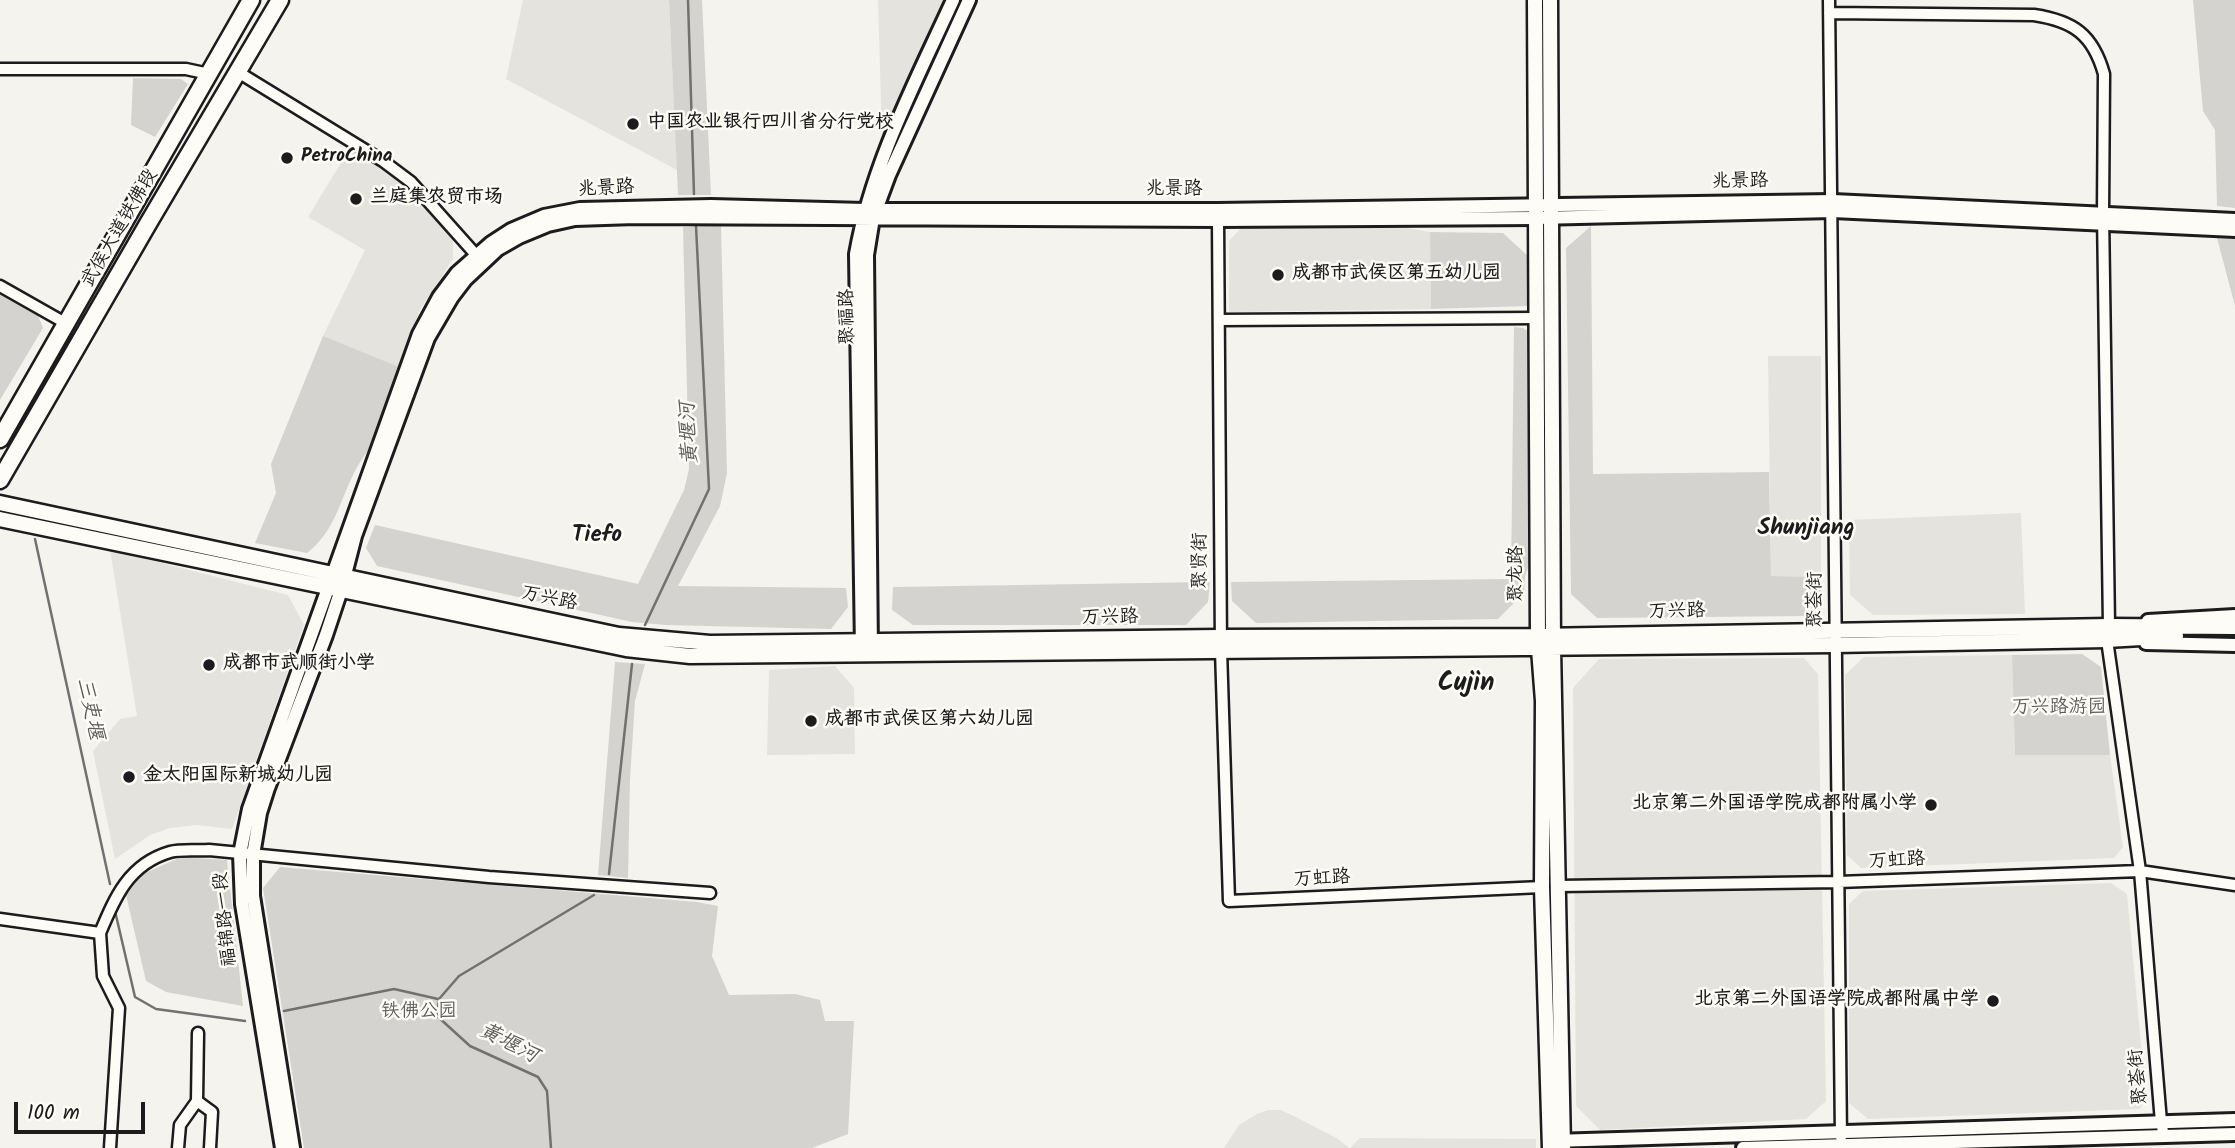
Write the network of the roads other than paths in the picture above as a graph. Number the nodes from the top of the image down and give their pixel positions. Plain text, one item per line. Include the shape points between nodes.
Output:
1 (251, 0) edge
2 (280, 0) edge
3 (953, 0) edge
4 (969, 0) edge
5 (1535, 0) edge
6 (1550, 0) edge
7 (1829, 0) edge
8 (1829, 13) junction
9 (0, 69) edge
10 (238, 72) junction
11 (209, 74) junction
12 (1833, 206) junction
13 (1544, 211) junction
14 (869, 214) junction
15 (2104, 219) junction
16 (1218, 220) junction
17 (2235, 220) edge
18 (2235, 230) edge
19 (477, 256) junction
20 (0, 286) edge
21 (1537, 318) junction
22 (1219, 320) junction
23 (67, 324) junction
24 (0, 439) edge
25 (0, 481) edge
26 (0, 503) edge
27 (0, 519) edge
28 (336, 582) junction
29 (2235, 616) edge
30 (2235, 627) edge
31 (1835, 629) junction
32 (2108, 634) junction
33 (2235, 636) edge
34 (1546, 642) junction
35 (1220, 644) junction
36 (1835, 645) junction
37 (2235, 645) edge
38 (866, 648) junction
39 (247, 855) junction
40 (2140, 871) junction
41 (1838, 882) junction
42 (2235, 885) edge
43 (1559, 886) junction
44 (1542, 887) junction
45 (710, 894) dead end
46 (1228, 901) joint
47 (0, 919) edge
48 (100, 933) junction
49 (198, 1033) dead end
50 (197, 1101) junction
51 (2235, 1119) edge
52 (2161, 1122) junction
53 (1841, 1131) junction
54 (2235, 1134) edge
55 (2164, 1136) junction
56 (1556, 1144) edge
57 (1841, 1145) junction
58 (110, 1148) edge
59 (178, 1148) edge
60 (210, 1148) edge
61 (282, 1148) edge
62 (293, 1148) edge
63 (1743, 1148) edge

1 - 11 main road, 武侯大道铁佛段
2 - 10 main road, 武侯大道铁佛段
3 - 14 street via 888,143
4 - 14 street, 聚福路
5 - 13 main road, 聚龙路
6 - 13 main road, 聚龙路
7 - 8 street, 聚荟街
8 - 12 street, 聚荟街
8 - 15 street, 聚荟街 via 2034,15 2073,26 2090,40 2104,74
9 - 11 street via 186,69
10 - 19 street via 411,182
10 - 25 main road, 武侯大道铁佛段
11 - 23 main road, 武侯大道铁佛段
12 - 13 street, 兆景路
12 - 15 street, 兆景路
12 - 31 street, 聚荟街
13 - 14 street, 兆景路
13 - 16 street, 兆景路
13 - 21 main road, 聚龙路
13 - 34 main road, 聚龙路
14 - 16 street, 兆景路
14 - 19 street, 兆景路 via 711,206 580,209 544,216 511,230
14 - 28 street, 兆景路 via 575,219 548,225 498,249 458,288 428,338
14 - 38 street, 聚福路
15 - 17 street, 兆景路
15 - 18 street, 兆景路
15 - 32 street, 聚荟街
16 - 22 street, 聚贤街
19 - 28 street, 兆景路 via 439,297 419,334
20 - 23 street
21 - 22 street
21 - 34 main road, 聚龙路
22 - 35 street, 聚贤街
23 - 24 main road, 武侯大道铁佛段
26 - 28 main road, 万兴路
27 - 28 main road
28 - 38 main road, 万兴路 via 619,635
28 - 39 street, 福锦路一段 via 249,809
29 - 32 street via 2167,619
30 - 32 main road, 万兴路
31 - 32 main road, 万兴路
31 - 34 main road, 万兴路
31 - 36 street, 聚荟街
32 - 33 main road
32 - 36 main road
32 - 37 street via 2200,646
32 - 40 street, 聚荟街
34 - 35 main road, 万兴路
34 - 36 main road
34 - 43 main road, 聚龙路
34 - 44 main road, 聚龙路
35 - 38 main road, 万兴路
35 - 46 street, 聚贤街
36 - 41 street, 聚荟街
39 - 45 street
39 - 48 street via 209,850 170,852 133,872
39 - 61 street, 福锦路一段 via 242,904
39 - 62 street, 福锦路一段
40 - 41 street, 万虹路
40 - 42 street, 万虹路
40 - 52 street, 聚荟街
41 - 43 street, 万虹路
41 - 53 street, 聚荟街
43 - 56 main road, 聚龙路
44 - 46 street, 万虹路
44 - 56 main road, 聚龙路
47 - 48 street
48 - 58 street via 103,976 119,1008
49 - 50 street
50 - 59 street via 180,1125
50 - 60 street via 212,1112
51 - 52 street
52 - 53 street
52 - 55 street, 聚荟街
53 - 56 street
53 - 57 street, 聚荟街
54 - 55 street
55 - 57 street
57 - 63 street

